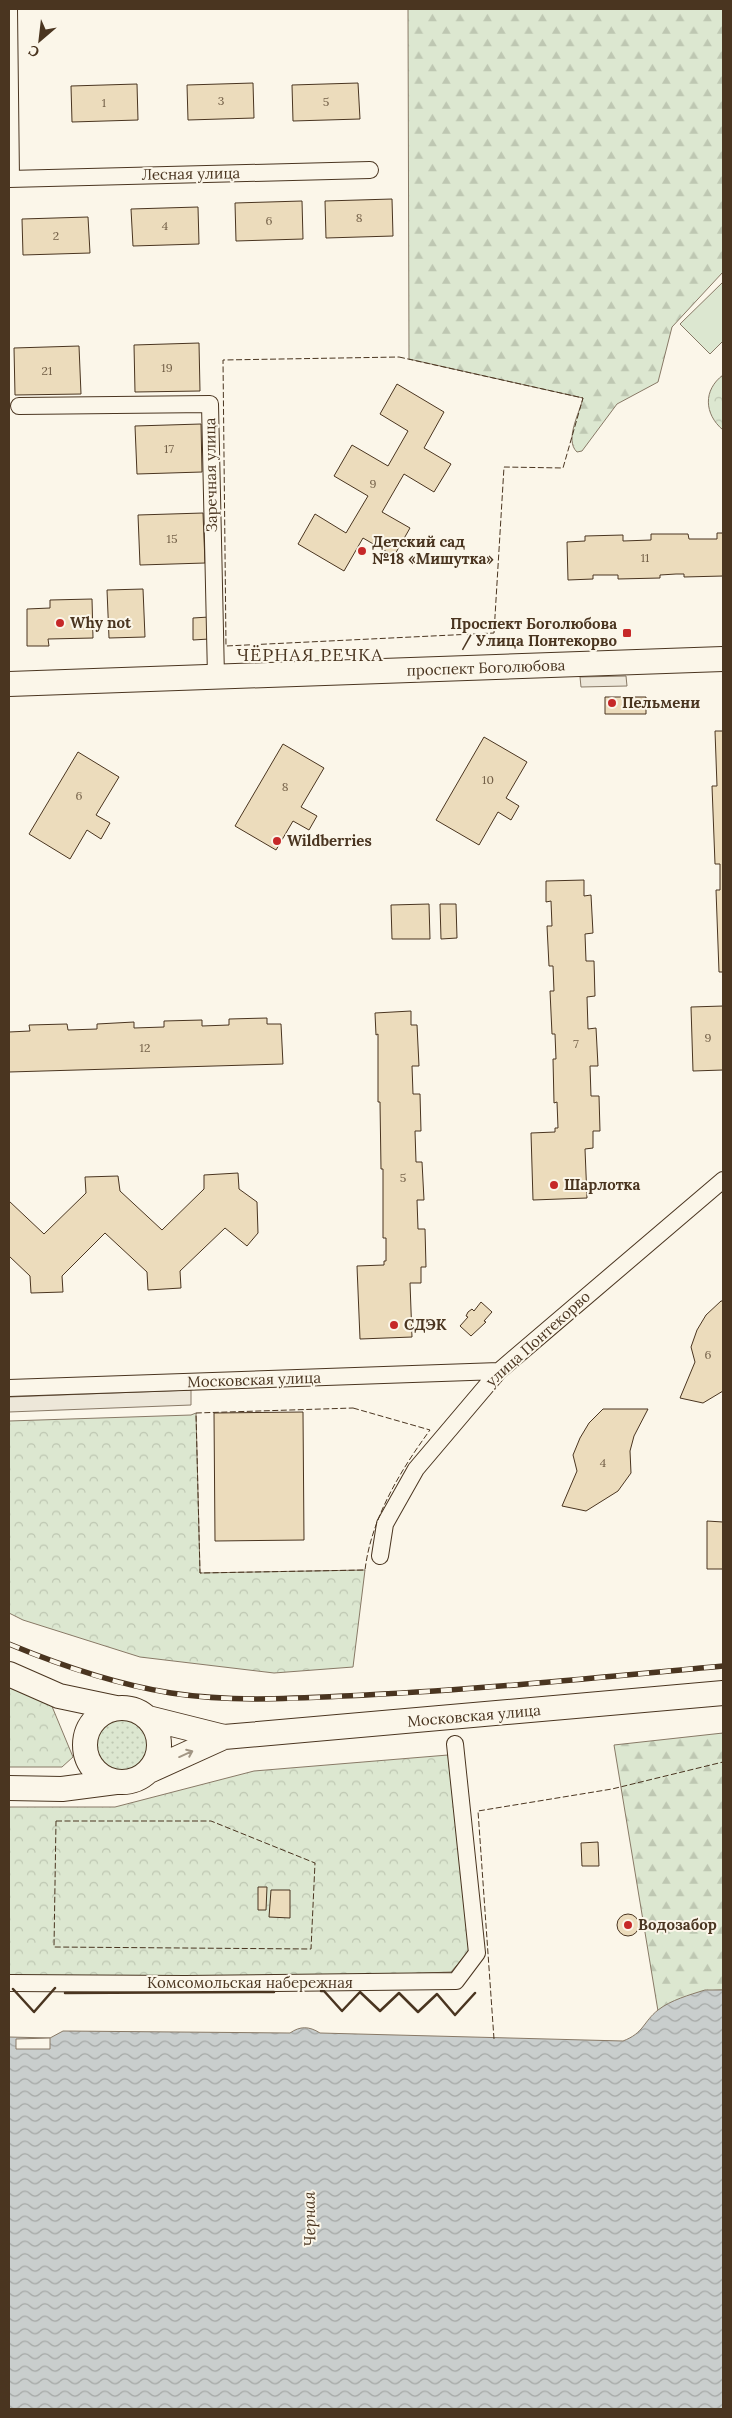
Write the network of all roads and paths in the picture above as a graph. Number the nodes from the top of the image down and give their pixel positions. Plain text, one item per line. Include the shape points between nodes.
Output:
1 (9, 9) edge
2 (370, 170) dead end
3 (10, 179) edge
4 (19, 406) dead end
5 (723, 660) edge
6 (216, 677) junction
7 (9, 684) edge
8 (723, 1180) edge
9 (499, 1371) junction
10 (9, 1388) edge
11 (380, 1556) dead end
12 (9, 1674) edge
13 (723, 1693) edge
14 (58, 1696) junction
15 (116, 1708) junction
16 (148, 1718) junction
17 (224, 1737) junction
18 (455, 1744) dead end
19 (87, 1751) junction
20 (149, 1771) junction
21 (116, 1782) junction
22 (9, 1788) edge
23 (62, 1789) junction
24 (9, 1983) edge

1 - 3 street, Лесная улица
2 - 3 street, Лесная улица
4 - 6 street, Заречная улица via 210,404
5 - 6 main road, проспект Боголюбова
6 - 7 main road, проспект Боголюбова
8 - 9 street, улица Понтекорво
9 - 10 street, Московская улица
9 - 11 street, улица Понтекорво via 416,1469 385,1524
12 - 14 main road
13 - 17 main road, Московская улица
14 - 15 main road
14 - 19 main road
15 - 16 main road via 139,1711
15 - 19 main road via 95,1719 88,1728
16 - 17 main road
16 - 20 main road via 155,1728 159,1745 156,1762
20 -> 17 main road
18 - 24 street, Комсомольская набережная via 477,1953 456,1981
19 - 21 main road via 96,1772
19 - 23 main road
20 - 21 main road via 128,1782
21 - 23 main road
22 - 23 main road

